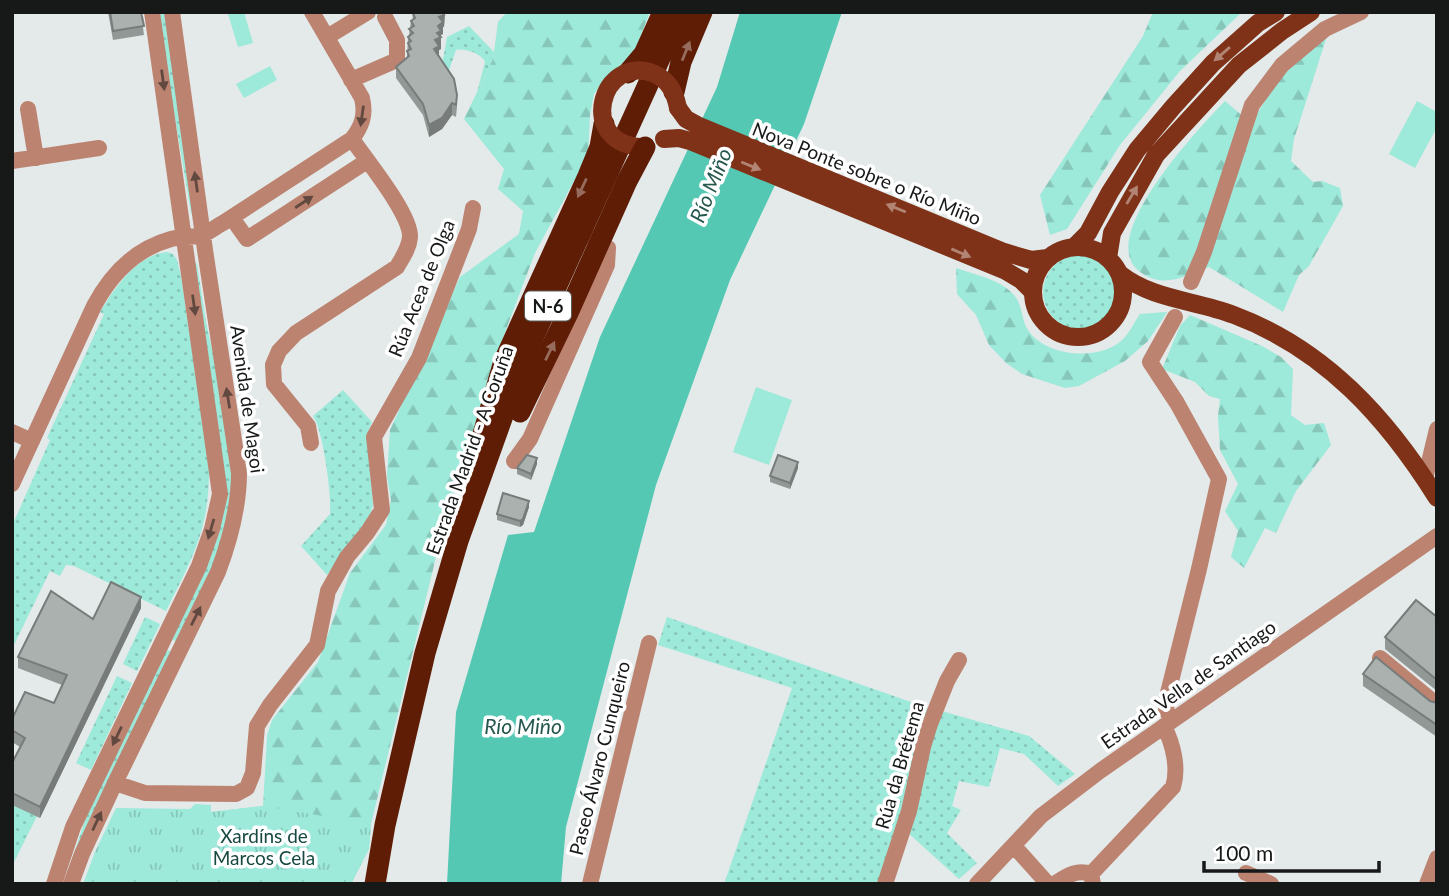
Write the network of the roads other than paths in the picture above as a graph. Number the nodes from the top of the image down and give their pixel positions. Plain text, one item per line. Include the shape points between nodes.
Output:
1 (152, 12) edge
2 (172, 12) edge
3 (312, 12) edge
4 (368, 12) edge
5 (663, 12) edge
6 (681, 12) edge
7 (702, 12) edge
8 (1276, 12) edge
9 (1311, 12) edge
10 (1361, 12) edge
11 (384, 17) dead end
12 (327, 37) junction
13 (628, 72) junction
14 (351, 80) junction
15 (676, 100) junction
16 (28, 109) dead end
17 (604, 124) junction
18 (352, 139) junction
19 (655, 143) junction
20 (99, 148) dead end
21 (36, 158) junction
22 (12, 161) edge
23 (367, 161) junction
24 (473, 208) dead end
25 (232, 218) junction
26 (582, 231) junction
27 (202, 234) junction
28 (185, 237) junction
29 (1074, 247) junction
30 (1048, 258) junction
31 (1108, 258) junction
32 (1001, 260) junction
33 (1120, 274) junction
34 (1191, 282) dead end
35 (1033, 292) junction
36 (1160, 295) junction
37 (1120, 308) junction
38 (1175, 317) dead end
39 (1437, 429) edge
40 (12, 432) edge
41 (32, 441) junction
42 (311, 443) dead end
43 (514, 461) dead end
44 (1425, 479) junction
45 (12, 484) edge
46 (1437, 498) edge
47 (1437, 536) edge
48 (438, 609) junction
49 (649, 643) dead end
50 (1380, 658) edge
51 (959, 660) dead end
52 (415, 699) junction
53 (1437, 705) edge
54 (1168, 723) junction
55 (115, 783) junction
56 (1014, 846) junction
57 (1437, 858) edge
58 (1246, 873) dead end
59 (1092, 879) edge
60 (377, 880) edge
61 (54, 884) edge
62 (71, 884) edge
63 (590, 884) edge
64 (885, 884) edge
65 (977, 884) edge
66 (1048, 884) edge
67 (1054, 884) edge
68 (1270, 884) edge
69 (1427, 884) edge

1 -> 28 street, Avenida de Magoi
27 -> 2 street, Avenida de Magoi
3 - 12 street
4 - 12 street
5 - 13 highway via 643,54
6 - 26 highway, Estrada Madrid - A Coruña / N-6
15 -> 7 highway via 681,62
8 -> 29 main road via 1213,63 1173,107 1137,150 1088,233
31 -> 9 main road via 1112,233 1156,155 1239,65
10 - 34 street via 1325,29 1282,65 1252,105
11 - 14 street via 397,40 397,60
12 - 14 street
13 - 15 main road, bridge via 659,76
13 - 17 main road, bridge via 608,87 601,112
14 -> 18 street via 364,114
15 - 19 main road via 675,123
32 -> 15 main road, Nova Ponte sobre o Río Miño via 696,125 686,119
16 - 21 street
17 - 19 main road, bridge via 630,146
17 -> 52 highway via 588,176 503,361 472,476 445,552
18 - 23 street
18 - 25 street
19 -> 32 main road, Nova Ponte sobre o Río Miño via 679,138 690,141
48 -> 19 highway, bridge via 520,412 627,181
20 - 21 street
21 - 22 street
25 -> 23 street via 247,239
23 - 42 street via 406,220 410,236 397,267 296,333 279,351 273,365 274,384 308,426
24 - 55 street, Rúa Acea de Olga via 419,358 374,437 382,510 328,590 317,645 257,726 253,773 247,788 236,794 145,793
25 - 27 street
26 - 43 street via 608,248 607,265 530,439
26 - 48 highway, Estrada Madrid - A Coruña / N-6 via 523,360
27 - 28 street
55 -> 27 street, Avenida de Magoi via 218,572 239,496
28 - 41 street via 139,254 109,280
28 -> 61 street, Avenida de Magoi via 220,495 199,566 73,827
29 - 30 main road
29 - 31 main road via 1092,249
30 - 32 main road, Nova Ponte sobre o Río Miño
30 - 35 main road via 1037,273
31 - 33 main road
32 - 35 main road, Nova Ponte sobre o Río Miño
33 - 36 main road
33 - 37 main road
35 - 37 main road via 1044,320 1070,336 1100,331
36 - 37 main road via 1135,299
36 - 44 main road via 1236,316 1320,362 1373,410
38 - 54 street via 1150,362 1219,479 1168,693
39 - 44 street
40 - 41 street
41 - 45 street
44 - 46 main road
47 - 54 street, Estrada Vella de Santiago
48 - 52 highway, Estrada Madrid - A Coruña / N-6
49 - 63 street, Paseo Álvaro Cunqueiro
50 - 53 street
51 - 64 street, Rúa da Brétema via 930,724
52 - 60 highway, Estrada Madrid - A Coruña / N-6 via 384,828
54 - 56 street, Estrada Vella de Santiago via 1041,816
54 - 59 street via 1173,787
62 -> 55 street, Avenida de Magoi
56 - 65 street, Estrada Vella de Santiago
56 - 66 street
57 - 69 street
58 - 68 street
59 - 67 street via 1074,872

